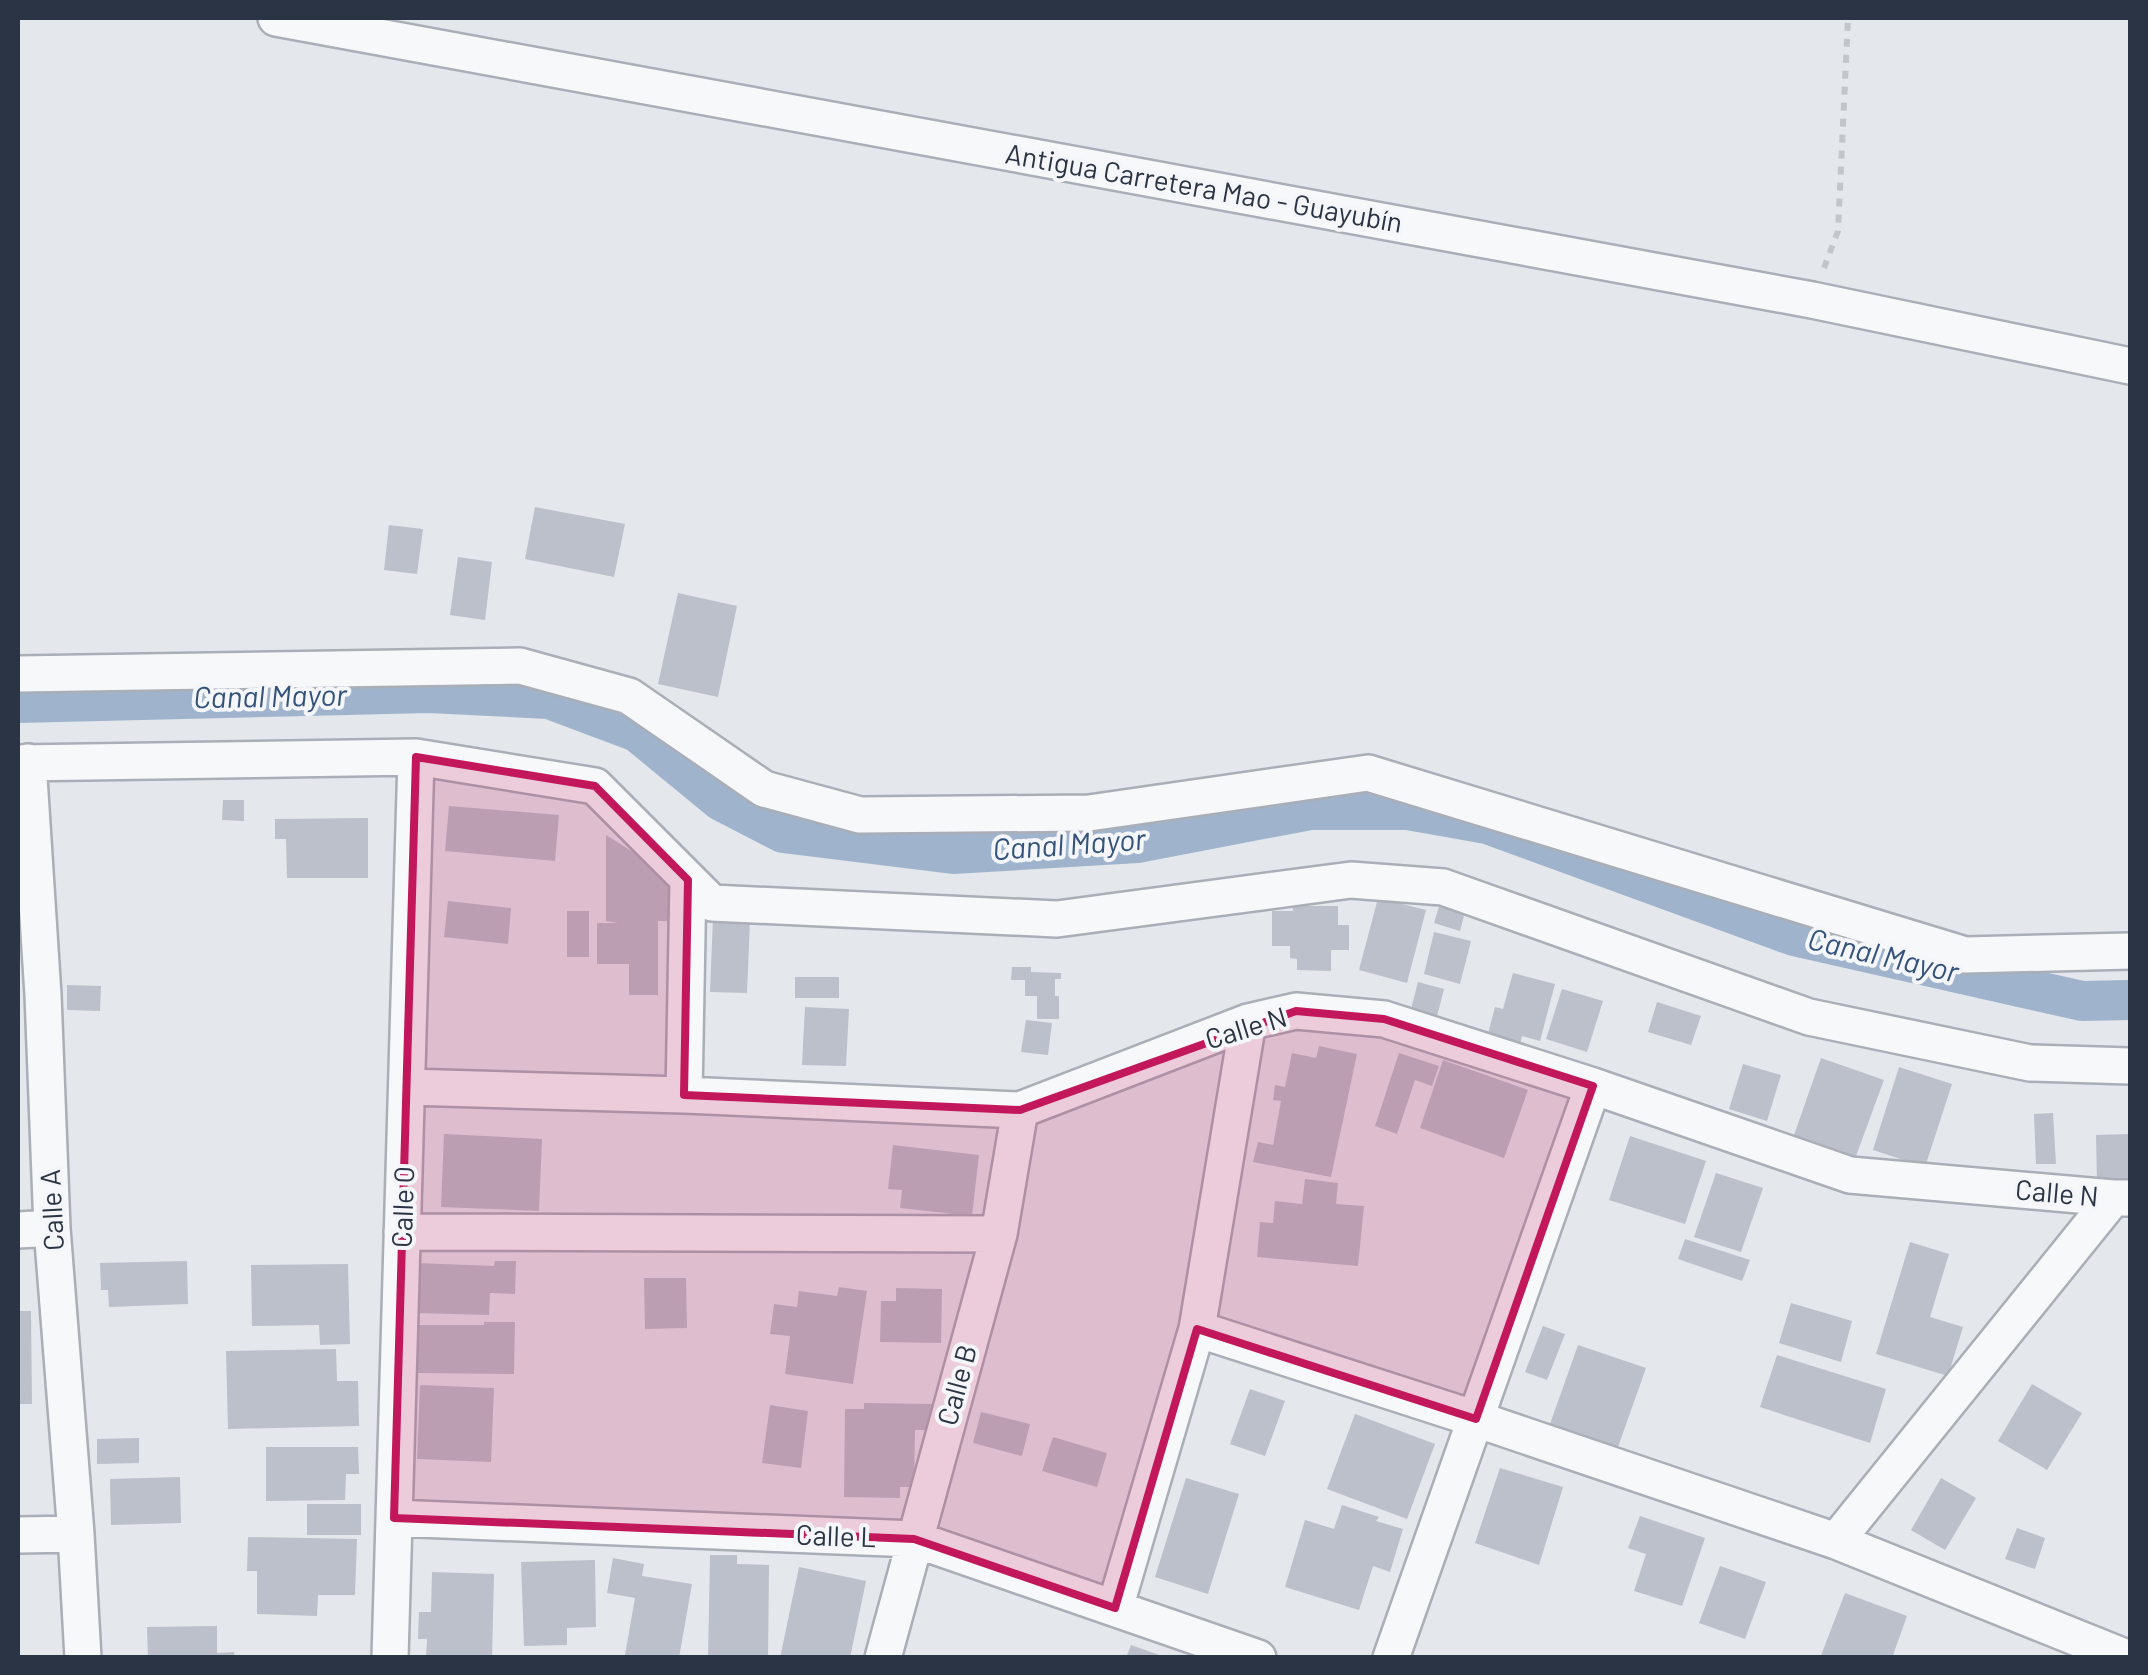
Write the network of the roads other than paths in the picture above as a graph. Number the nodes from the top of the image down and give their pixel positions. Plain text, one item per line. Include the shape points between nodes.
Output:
1 (276, 18) edge
2 (2130, 366) edge
3 (18, 674) edge
4 (416, 757) junction
5 (23, 763) edge
6 (688, 880) junction
7 (2130, 951) edge
8 (30, 996) edge
9 (1248, 1022) junction
10 (2130, 1066) edge
11 (1592, 1086) junction
12 (408, 1088) junction
13 (684, 1096) junction
14 (1020, 1110) junction
15 (2122, 1198) edge
16 (35, 1229) edge
17 (402, 1232) junction
18 (999, 1234) junction
19 (1197, 1329) junction
20 (1476, 1419) junction
21 (394, 1518) junction
22 (76, 1534) junction
23 (18, 1535) edge
24 (914, 1539) junction
25 (1836, 1541) junction
26 (1115, 1608) junction
27 (83, 1658) edge
28 (390, 1658) edge
29 (884, 1658) edge
30 (1258, 1658) edge
31 (1391, 1658) edge
32 (2128, 1658) edge

1 - 2 street, Antigua Carretera Mao - Guayubín via 1812,300
3 - 7 street via 520,666 629,696 764,789 860,815 1088,812 1368,773 1965,955
4 - 5 street
4 - 6 street via 595,786
4 - 12 street, Calle O
5 - 8 street, Calle A
6 - 10 street via 712,903 1057,919 1350,880 1443,887 1809,1017 2030,1064
6 - 13 street
8 - 16 street, Calle A
9 - 11 street, Calle N via 1296,1012 1384,1019
9 - 14 street, Calle N
9 - 19 street
11 - 15 street, Calle N via 1850,1175
11 - 20 street
12 - 13 street, Calle N
12 - 17 street, Calle O
13 - 14 street, Calle N
14 - 18 street, Calle B
15 - 25 street
16 - 22 street, Calle A
17 - 18 street
17 - 21 street, Calle O
18 - 24 street, Calle B
19 - 20 street
19 - 26 street
20 - 25 street
20 - 31 street
21 - 24 street, Calle L
21 - 28 street, Calle O
22 - 23 street
22 - 27 street, Calle A
24 - 26 street, Calle L
24 - 29 street, Calle B
25 - 32 street
26 - 30 street, Calle L

